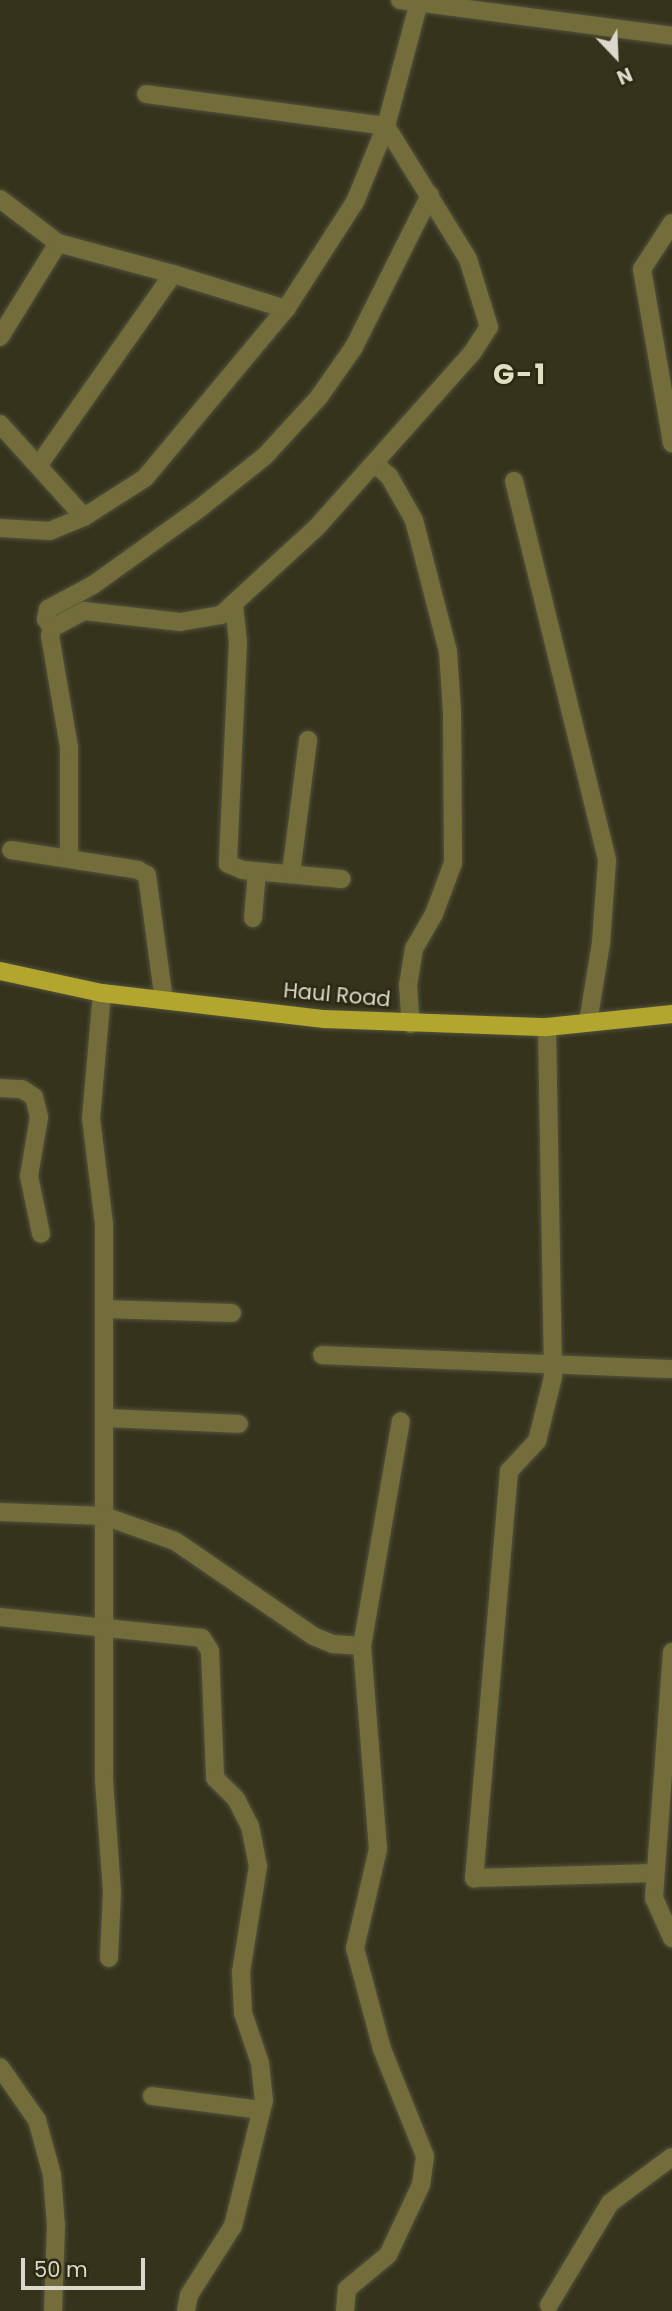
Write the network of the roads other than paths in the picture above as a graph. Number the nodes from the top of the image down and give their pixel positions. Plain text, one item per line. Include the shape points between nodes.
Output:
1 (400, 0) edge
2 (419, 2) junction
3 (672, 36) edge
4 (146, 94) dead end
5 (386, 126) junction
6 (430, 195) junction
7 (0, 200) edge
8 (672, 223) edge
9 (58, 243) junction
10 (173, 274) junction
11 (286, 309) junction
12 (0, 337) edge
13 (670, 413) edge
14 (0, 424) edge
15 (672, 443) edge
16 (375, 464) junction
17 (39, 465) junction
18 (514, 481) dead end
19 (84, 517) junction
20 (0, 528) edge
21 (234, 605) junction
22 (52, 628) junction
23 (308, 740) dead end
24 (11, 850) dead end
25 (69, 858) junction
26 (257, 871) junction
27 (291, 873) junction
28 (342, 879) dead end
29 (253, 918) dead end
30 (0, 971) edge
31 (102, 993) junction
32 (164, 1000) junction
33 (672, 1014) edge
34 (588, 1022) junction
35 (411, 1024) junction
36 (547, 1027) junction
37 (0, 1088) edge
38 (41, 1234) dead end
39 (104, 1309) junction
40 (232, 1313) dead end
41 (322, 1355) dead end
42 (553, 1364) junction
43 (672, 1369) edge
44 (104, 1419) junction
45 (401, 1421) dead end
46 (239, 1424) dead end
47 (0, 1512) edge
48 (104, 1516) junction
49 (0, 1617) edge
50 (103, 1629) junction
51 (362, 1646) junction
52 (672, 1651) edge
53 (654, 1872) junction
54 (663, 1897) edge
55 (672, 1938) edge
56 (109, 1958) dead end
57 (0, 2067) edge
58 (152, 2096) dead end
59 (261, 2110) junction
60 (672, 2157) edge
61 (549, 2305) dead end
62 (53, 2311) edge
63 (186, 2311) edge
64 (345, 2311) edge

1 - 2 street
2 - 3 street
2 - 5 street
4 - 5 street
5 - 6 street
5 - 11 street via 355,202
6 - 16 street via 468,259 489,327 478,347
6 - 22 street via 354,347 319,397 265,456 200,508 93,585 48,608 46,620
7 - 9 street
8 - 13 street via 642,268
9 - 10 street
9 - 12 street
10 - 11 street
10 - 17 street
11 - 19 street via 145,478
13 - 15 street
14 - 17 street
16 - 21 street
16 - 35 street via 389,476 414,520 448,651 453,863 434,914 414,948 408,985
17 - 19 street
18 - 34 street via 607,861 601,943
19 - 20 street via 50,530
21 - 22 street via 221,615 180,622 84,611
21 - 26 street via 238,641 228,864
22 - 25 street via 69,747
23 - 27 street
24 - 25 street
25 - 32 street via 147,875
26 - 27 street
26 - 29 street
27 - 28 street
30 - 31 main road, Haul Road
31 - 32 main road, Haul Road
31 - 39 street via 91,1118 104,1224
32 - 35 main road, Haul Road
33 - 34 main road, Haul Road
34 - 36 main road, Haul Road
35 - 36 main road, Haul Road
36 - 42 street
37 - 38 street via 22,1089 34,1097 39,1117 29,1176
39 - 40 street
39 - 44 street
41 - 42 street
42 - 43 street
42 - 53 street via 537,1441 509,1471 474,1878
44 - 46 street
44 - 48 street
45 - 51 street
47 - 48 street
48 - 50 street
48 - 51 street via 175,1541 313,1636 333,1644
49 - 50 street
50 - 56 street via 104,1780 112,1892
50 - 59 street via 202,1639 210,1651 215,1778 236,1799 250,1826 258,1866 241,1972 243,2013 260,2063
51 - 64 street via 377,1849 355,1948 358,1973 382,2049 425,2156 421,2185 388,2255 347,2289
52 - 53 street
53 - 54 street
54 - 55 street
57 - 62 street via 37,2120 52,2175 56,2226
58 - 59 street
59 - 63 street via 233,2226 189,2295
60 - 61 street via 610,2203

